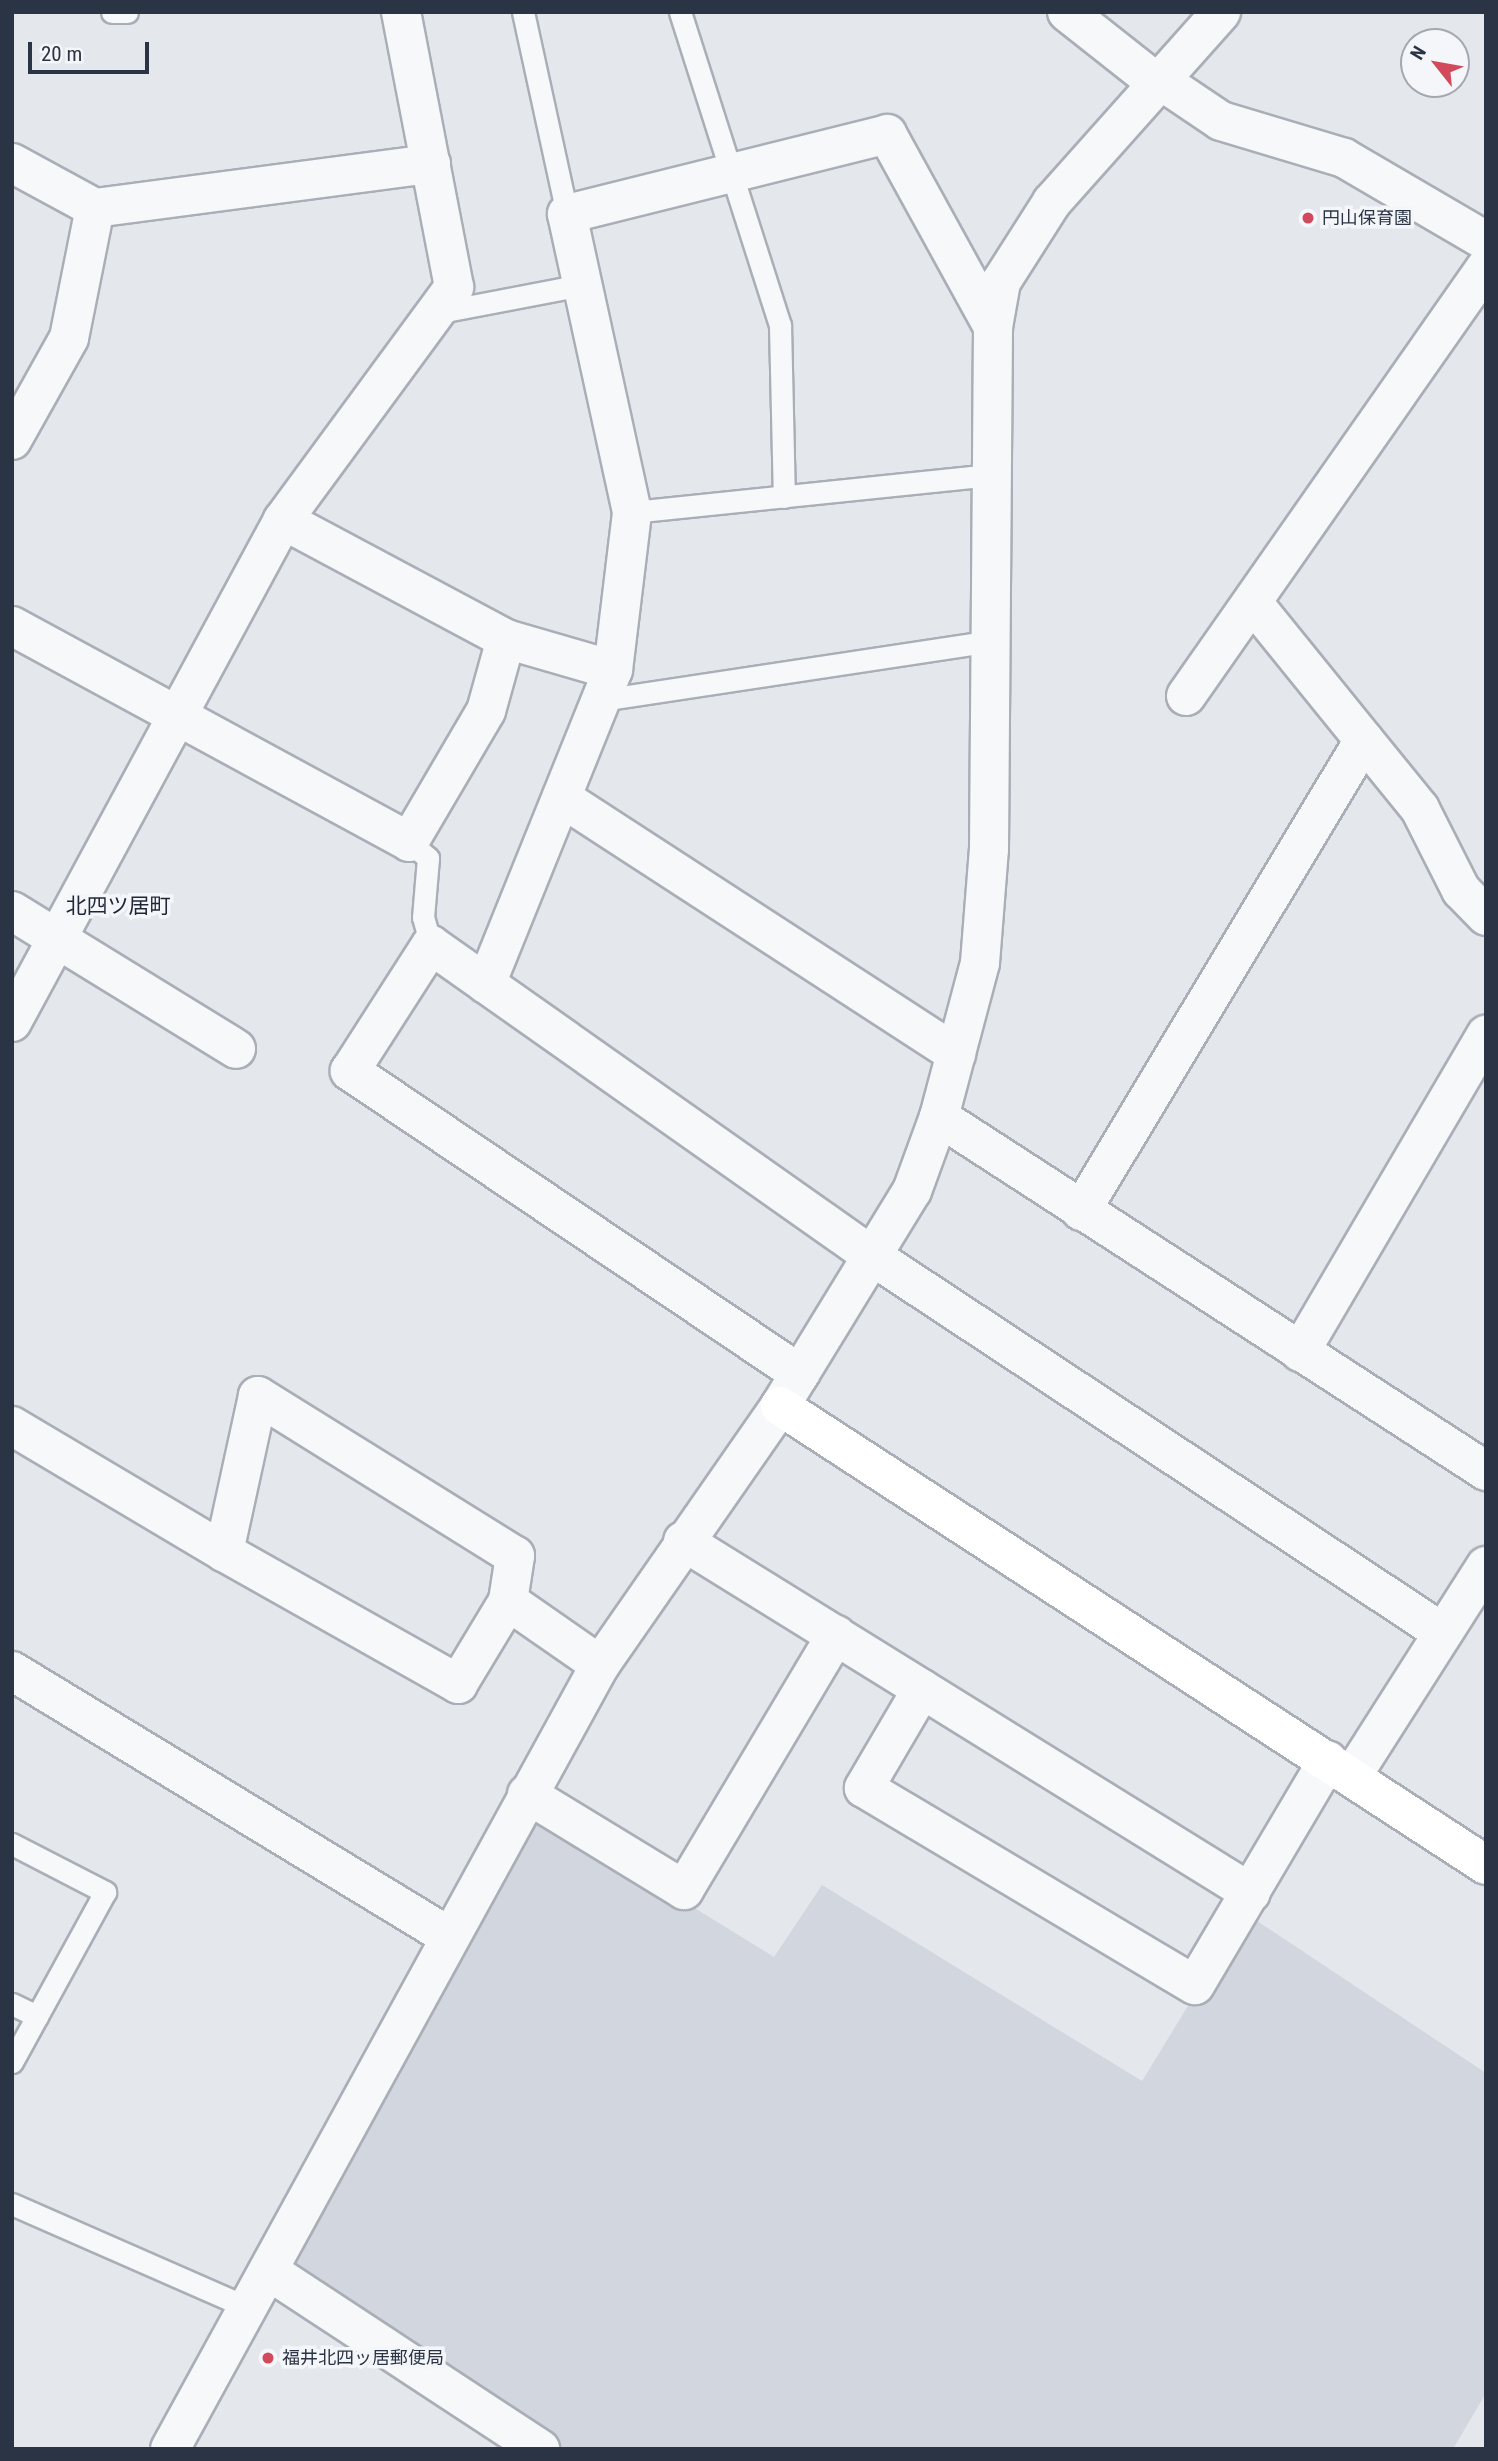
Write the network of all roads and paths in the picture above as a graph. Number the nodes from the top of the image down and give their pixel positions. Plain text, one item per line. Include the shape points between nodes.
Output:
1 (112, 12) edge
2 (127, 12) edge
3 (401, 12) edge
4 (523, 12) edge
5 (680, 12) edge
6 (1067, 12) edge
7 (1221, 12) edge
8 (1158, 82) junction
9 (12, 163) edge
10 (430, 164) junction
11 (731, 173) junction
12 (95, 208) junction
13 (567, 214) junction
14 (1486, 240) edge
15 (1486, 267) edge
16 (582, 285) junction
17 (435, 313) junction
18 (993, 327) junction
19 (12, 440) edge
20 (992, 475) junction
21 (784, 497) junction
22 (632, 512) junction
23 (283, 520) junction
24 (1253, 603) junction
25 (12, 626) edge
26 (506, 639) junction
27 (991, 641) junction
28 (607, 685) junction
29 (1186, 696) dead end
30 (180, 713) junction
31 (1364, 740) junction
32 (562, 798) junction
33 (409, 842) junction
34 (12, 911) edge
35 (1486, 916) edge
36 (58, 940) junction
37 (431, 945) junction
38 (486, 984) junction
39 (12, 1022) edge
40 (1486, 1035) edge
41 (236, 1049) dead end
42 (956, 1054) junction
43 (939, 1117) junction
44 (1081, 1211) junction
45 (872, 1256) junction
46 (1300, 1352) junction
47 (800, 1374) junction
48 (780, 1406) junction
49 (12, 1426) edge
50 (1486, 1471) edge
51 (683, 1541) junction
52 (223, 1552) junction
53 (1486, 1566) edge
54 (508, 1601) junction
55 (1443, 1633) junction
56 (836, 1636) junction
57 (600, 1665) junction
58 (12, 1671) edge
59 (922, 1689) junction
60 (1340, 1768) junction
61 (527, 1794) junction
62 (12, 1844) edge
63 (1486, 1865) edge
64 (1251, 1893) junction
65 (448, 1936) junction
66 (12, 2004) edge
67 (37, 2016) junction
68 (12, 2062) edge
69 (12, 2204) edge
70 (272, 2273) junction
71 (251, 2309) junction
72 (170, 2449) edge
73 (540, 2449) edge

1 - 2 lane
3 - 10 street
4 - 13 lane
5 - 11 lane
6 - 8 street
7 - 8 street
8 - 14 street via 1221,121 1344,158
8 - 18 street via 1019,247 1001,282
9 - 12 street
10 - 12 street
10 - 17 street via 454,287
11 - 13 street
11 - 18 street via 887,134
11 - 21 lane via 780,326
12 - 19 street via 69,338
13 - 16 street
15 - 24 street
16 - 17 lane
16 - 22 street
17 - 23 street
18 - 20 street
20 - 21 lane
20 - 27 street
21 - 22 lane
22 - 28 street
23 - 26 street
23 - 30 street
24 - 29 street
24 - 31 street
25 - 30 street
26 - 28 street
26 - 33 street via 486,710
27 - 28 lane
27 - 42 street via 989,849 980,963
28 - 32 street
30 - 33 street
30 - 36 street
31 - 35 street via 1420,809 1461,890
31 - 44 street
32 - 38 street
32 - 42 street
33 - 37 lane via 428,858 423,918
34 - 36 street
36 - 39 street
36 - 41 street
37 - 38 street
37 - 47 street via 349,1071
38 - 45 street
40 - 46 street
42 - 43 street
43 - 44 street
43 - 45 street via 912,1191
44 - 46 street
45 - 47 street
45 - 55 street
46 - 50 street
47 - 48 street
48 - 51 street
48 - 60 street
49 - 52 street
51 - 56 street
51 - 57 street
52 - 54 street via 458,1684
52 - 54 street via 258,1396 515,1556
53 - 55 street
54 - 57 street
55 - 60 street
56 - 59 street
56 - 61 street via 684,1890
57 - 61 street
58 - 65 street
59 - 64 street
59 - 64 street via 864,1788 1195,1985
60 - 63 street
60 - 64 street
61 - 65 street
62 - 67 lane via 105,1892
65 - 70 street
66 - 67 lane
67 - 68 lane
69 - 71 lane
70 - 71 street
70 - 73 street
71 - 72 street

